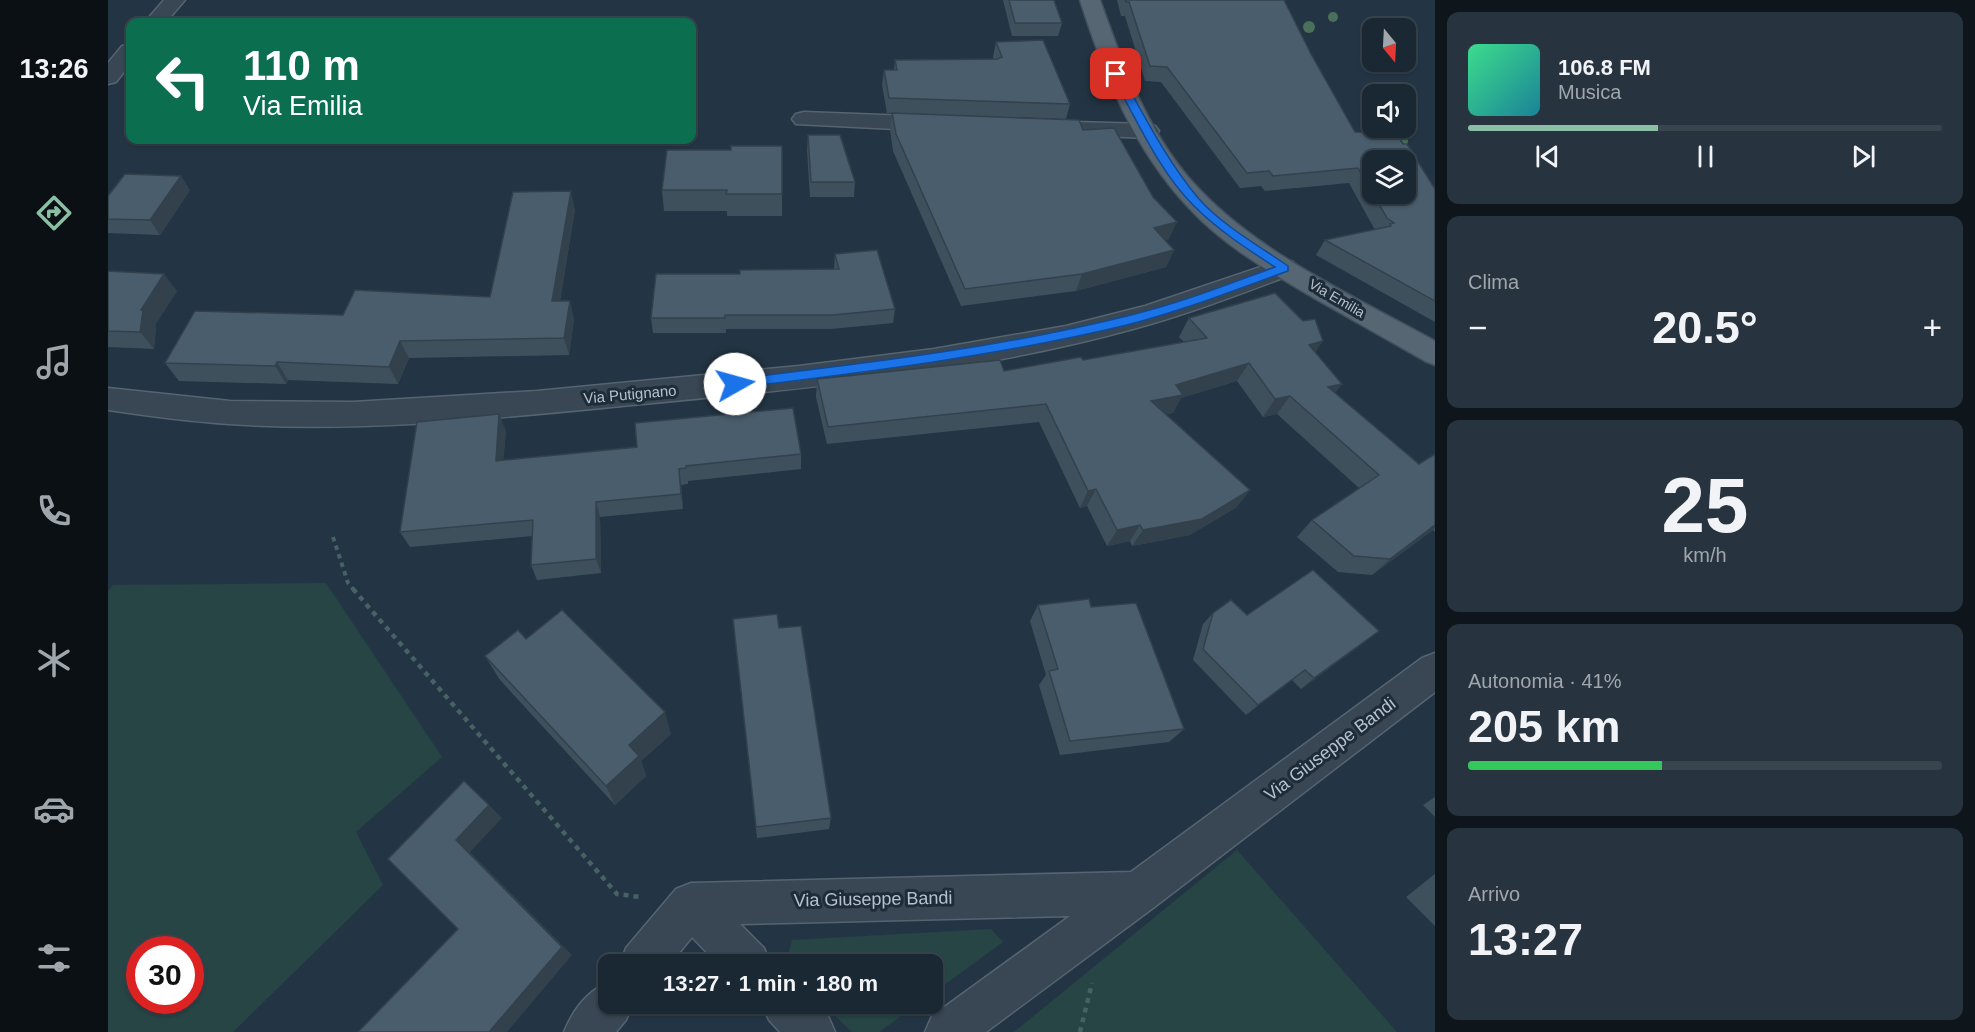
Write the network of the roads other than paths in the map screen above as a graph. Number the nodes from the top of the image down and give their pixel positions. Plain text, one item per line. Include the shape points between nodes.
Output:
1 (175, 0) edge
2 (1090, 0) edge
3 (159, 18) edge
4 (126, 56) edge
5 (108, 77) edge
6 (804, 119) dead end
7 (956, 125) edge
8 (1015, 127) edge
9 (1147, 131) junction
10 (1284, 268) junction
11 (1435, 354) edge
12 (108, 399) edge
13 (1435, 670) edge
14 (1138, 893) junction
15 (691, 904) junction
16 (650, 954) edge
17 (738, 954) edge
18 (602, 1014) edge
19 (587, 1032) edge
20 (948, 1032) edge

1 - 3 street
2 - 9 main road, Via Emilia via 1116,74
4 - 5 street
6 - 7 street
8 - 9 street
9 - 10 main road, Via Emilia via 1197,203
10 - 11 main road, Via Emilia
10 - 12 street, Via Putignano via 1129,320 1017,345 939,359 735,384 414,412 198,412
13 - 14 street, Via Giuseppe Bandi
14 - 15 street, Via Giuseppe Bandi
14 - 20 street, Via Giuseppe Bandi
15 - 16 street
15 - 17 street
18 - 19 street

